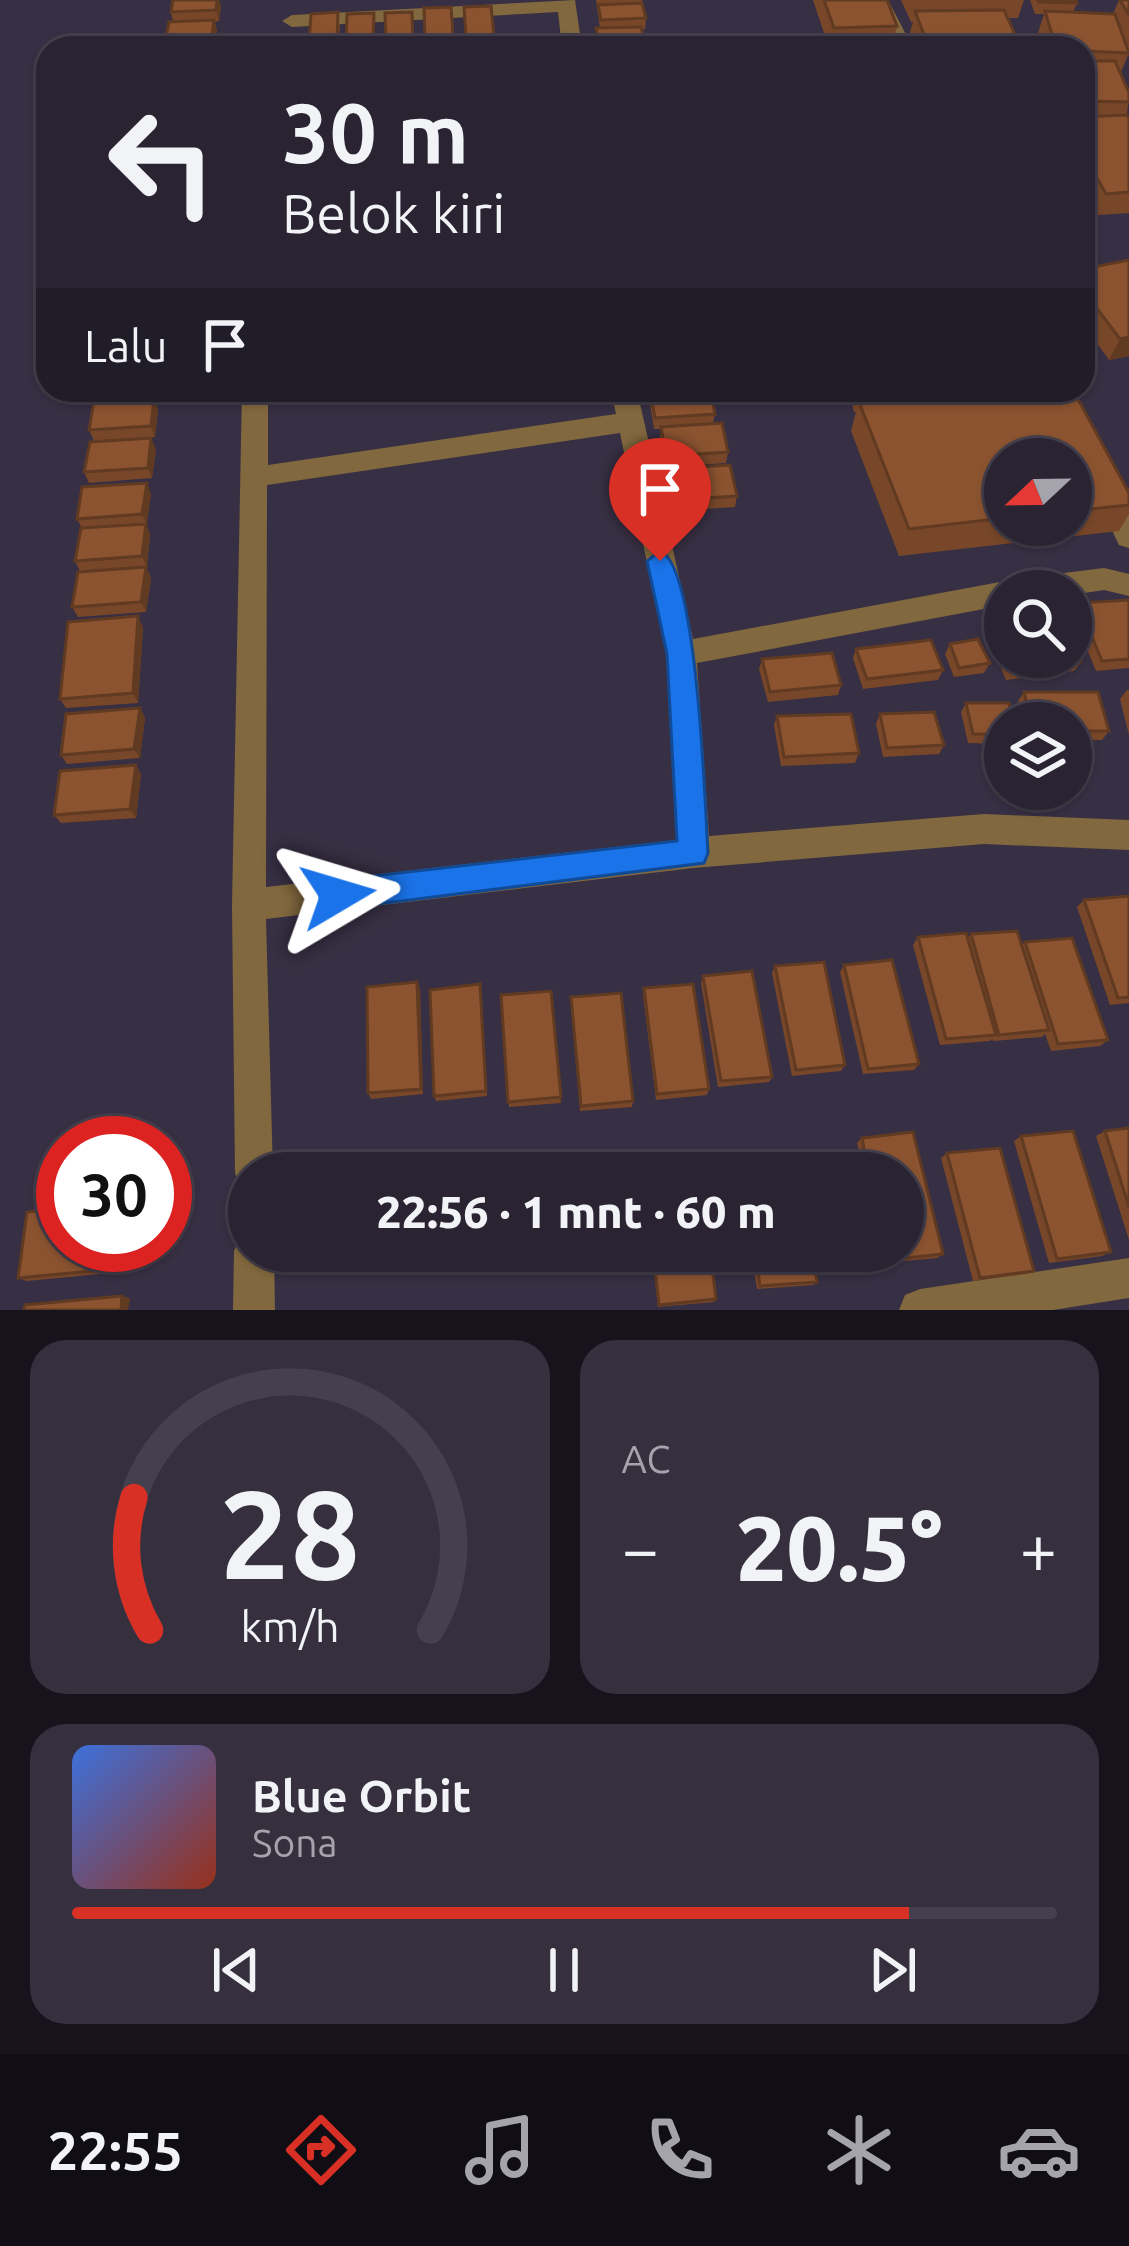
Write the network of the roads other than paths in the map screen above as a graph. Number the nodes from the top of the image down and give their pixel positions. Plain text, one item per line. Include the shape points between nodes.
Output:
1 (879, 0) edge
2 (566, 3) edge
3 (293, 11) edge
4 (570, 36) edge
5 (896, 36) edge
6 (255, 402) edge
7 (627, 406) edge
8 (1092, 457) edge
9 (255, 477) junction
10 (1129, 537) edge
11 (1092, 582) edge
12 (1129, 585) edge
13 (984, 597) edge
14 (681, 654) junction
15 (1129, 835) edge
16 (693, 853) junction
17 (249, 905) junction
18 (254, 1152) edge
19 (254, 1272) edge
20 (1129, 1278) edge
21 (254, 1310) edge
22 (920, 1310) edge

1 - 5 street
2 - 3 street
2 - 4 street
6 - 9 street
7 - 9 street
7 - 14 street
8 - 10 street
9 - 17 street
11 - 12 street
13 - 14 street
14 - 16 street
15 - 16 street via 984,829
16 - 17 street
17 - 18 street
19 - 21 street
20 - 22 street

